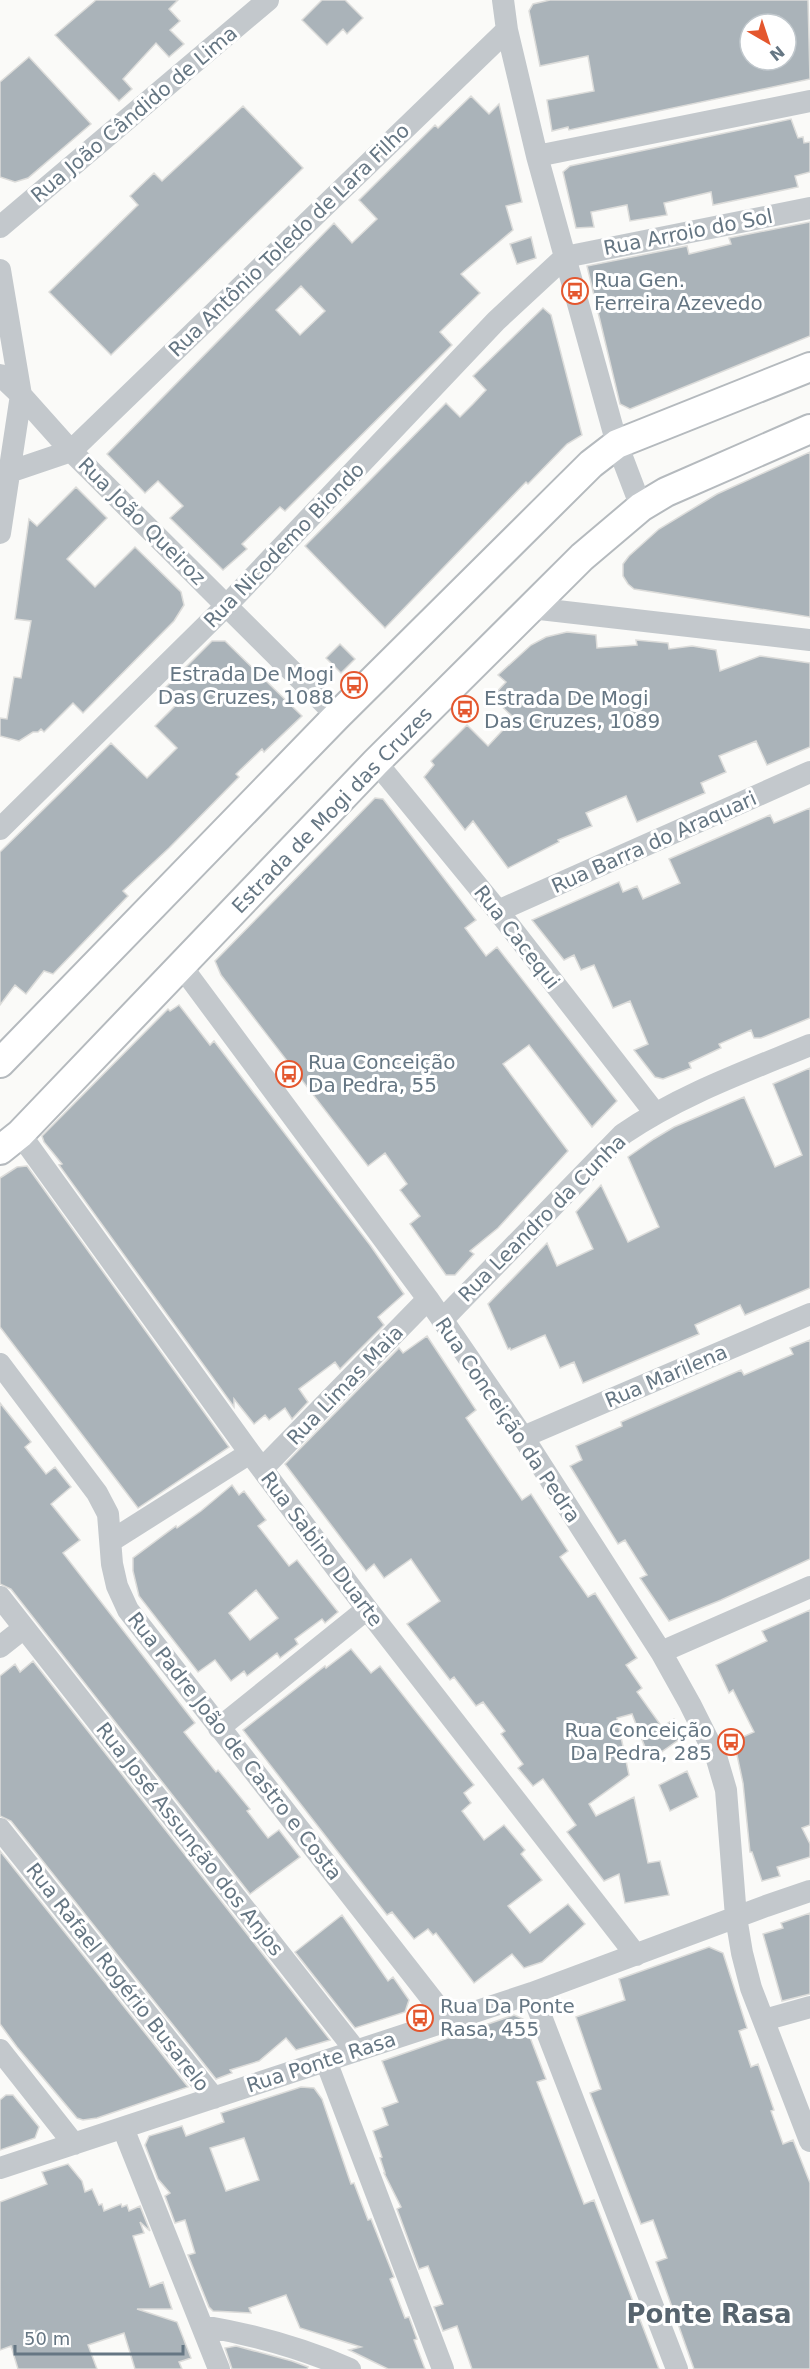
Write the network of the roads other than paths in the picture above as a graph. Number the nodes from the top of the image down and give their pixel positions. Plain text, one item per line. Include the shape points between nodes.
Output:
1 (268, 0) edge
2 (503, 0) edge
3 (507, 30) junction
4 (810, 101) edge
5 (537, 156) junction
6 (810, 208) edge
7 (0, 227) edge
8 (565, 257) junction
9 (0, 270) edge
10 (810, 367) edge
11 (0, 375) edge
12 (21, 395) junction
13 (810, 429) edge
14 (617, 444) junction
15 (71, 451) junction
16 (9, 472) junction
17 (641, 507) junction
18 (0, 533) edge
19 (227, 605) junction
20 (531, 608) junction
21 (810, 640) edge
22 (337, 716) junction
23 (376, 762) junction
24 (810, 772) edge
25 (0, 829) edge
26 (498, 911) junction
27 (182, 967) junction
28 (810, 1045) edge
29 (0, 1063) edge
30 (655, 1113) junction
31 (10, 1142) edge
32 (428, 1299) junction
33 (810, 1314) edge
34 (442, 1320) junction
35 (0, 1364) edge
36 (523, 1437) junction
37 (256, 1461) junction
38 (111, 1540) junction
39 (810, 1587) edge
40 (0, 1598) edge
41 (367, 1610) junction
42 (24, 1628) junction
43 (0, 1647) edge
44 (661, 1652) junction
45 (219, 1728) junction
46 (0, 1829) edge
47 (810, 1891) edge
48 (736, 1917) junction
49 (636, 1954) junction
50 (532, 1993) junction
51 (810, 2007) edge
52 (448, 2020) junction
53 (764, 2020) junction
54 (0, 2050) edge
55 (356, 2051) junction
56 (326, 2061) junction
57 (214, 2098) junction
58 (123, 2128) junction
59 (810, 2141) edge
60 (74, 2144) junction
61 (0, 2168) edge
62 (203, 2326) junction
63 (219, 2369) edge
64 (350, 2369) edge
65 (443, 2369) edge
66 (677, 2369) edge

1 - 7 street, Rua João Cândido de Lima
2 - 3 street
3 - 5 street
3 - 15 street, Rua Antônio Toledo de Lara Filho
4 - 5 street
5 - 8 street
6 - 8 street, Rua Arroio do Sol
8 - 14 street
8 - 19 street, Rua Nicodemo Biondo via 496,321
9 - 12 street
10 - 14 main road
11 - 12 street, Rua João Queiroz
12 - 15 street, Rua João Queiroz
12 - 16 street
13 - 17 main road, Estrada de Mogi das Cruzes via 688,481
14 - 17 street
14 - 22 main road via 570,483
15 - 16 street
15 - 19 street, Rua João Queiroz
16 - 18 street
17 - 20 main road, Estrada de Mogi das Cruzes via 582,557
19 - 22 street, Rua João Queiroz
19 - 25 street, Rua Nicodemo Biondo
20 - 21 street
20 - 23 main road, Estrada de Mogi das Cruzes
22 - 29 main road
23 - 26 street, Rua Cacequi
23 - 27 main road, Estrada de Mogi das Cruzes
24 - 26 street, Rua Barra do Araquari
26 - 30 street, Rua Cacequi
27 - 31 main road, Estrada de Mogi das Cruzes
27 - 32 street, Rua Conceição da Pedra
28 - 30 street, Rua Leandro da Cunha
30 - 34 street, Rua Leandro da Cunha via 623,1134
31 - 37 street, Rua Sabino Duarte
32 - 34 street, Rua Conceição da Pedra
32 - 37 street, Rua Limas Maia
33 - 36 street, Rua Marilena
34 - 36 street, Rua Conceição da Pedra
35 - 38 street, Rua Padre João de Castro e Costa via 97,1492 108,1514
36 - 44 street, Rua Conceição da Pedra
37 - 38 street, Rua Limas Maia
37 - 41 street, Rua Sabino Duarte
38 - 45 street, Rua Padre João de Castro e Costa via 114,1575 128,1610
39 - 44 street
40 - 42 street, Rua José Assunção dos Anjos
41 - 45 street
41 - 49 street, Rua Sabino Duarte
42 - 43 street
42 - 55 street, Rua José Assunção dos Anjos
44 - 48 street, Rua Conceição da Pedra via 716,1756 726,1790
45 - 52 street, Rua Padre João de Castro e Costa
46 - 57 street, Rua Rafael Rogério Busarelo
47 - 48 street, Rua Ponte Rasa
48 - 49 street, Rua Ponte Rasa
48 - 53 street, Rua Conceição da Pedra via 751,1988
49 - 50 street, Rua Ponte Rasa
50 - 52 street, Rua Ponte Rasa
50 - 66 street
51 - 53 street
52 - 55 street, Rua Ponte Rasa
53 - 59 street, Rua Conceição da Pedra
54 - 60 street
55 - 56 street, Rua Ponte Rasa
56 - 57 street, Rua Ponte Rasa
56 - 65 street
57 - 58 street, Rua Ponte Rasa
58 - 60 street, Rua Ponte Rasa
58 - 62 street
60 - 61 street, Rua Ponte Rasa
62 - 63 street
62 - 64 street via 255,2335

